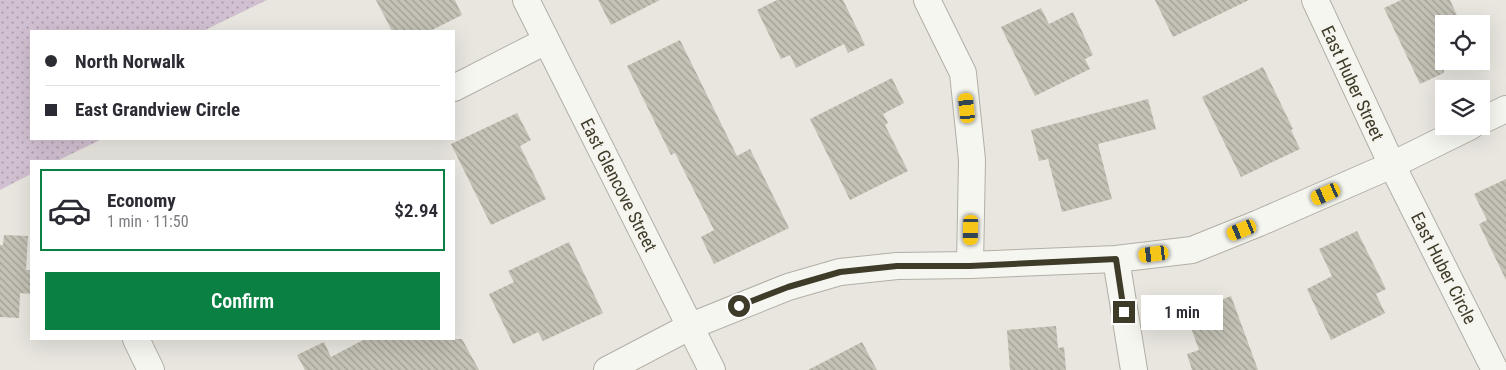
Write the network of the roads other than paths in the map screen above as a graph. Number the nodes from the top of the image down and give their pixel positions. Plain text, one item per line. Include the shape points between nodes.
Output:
1 (526, 0) edge
2 (927, 0) edge
3 (1315, 0) edge
4 (546, 41) junction
5 (455, 87) edge
6 (1506, 109) edge
7 (1490, 117) edge
8 (1453, 135) edge
9 (1392, 165) junction
10 (1116, 259) junction
11 (970, 266) junction
12 (691, 326) junction
13 (136, 340) edge
14 (151, 370) edge
15 (606, 370) edge
16 (712, 370) edge
17 (1134, 370) edge
18 (1495, 370) edge

1 - 4 street, East Glencove Street
2 - 11 street via 963,73 972,160
3 - 9 street, East Huber Street
4 - 5 street
4 - 12 street, East Glencove Street
6 - 7 street
8 - 9 street
9 - 10 street via 1192,250
9 - 18 street, East Huber Circle
10 - 11 street
10 - 17 street
11 - 12 street via 897,266 840,272 788,287
12 - 15 street
12 - 16 street, East Glencove Street
13 - 14 street

